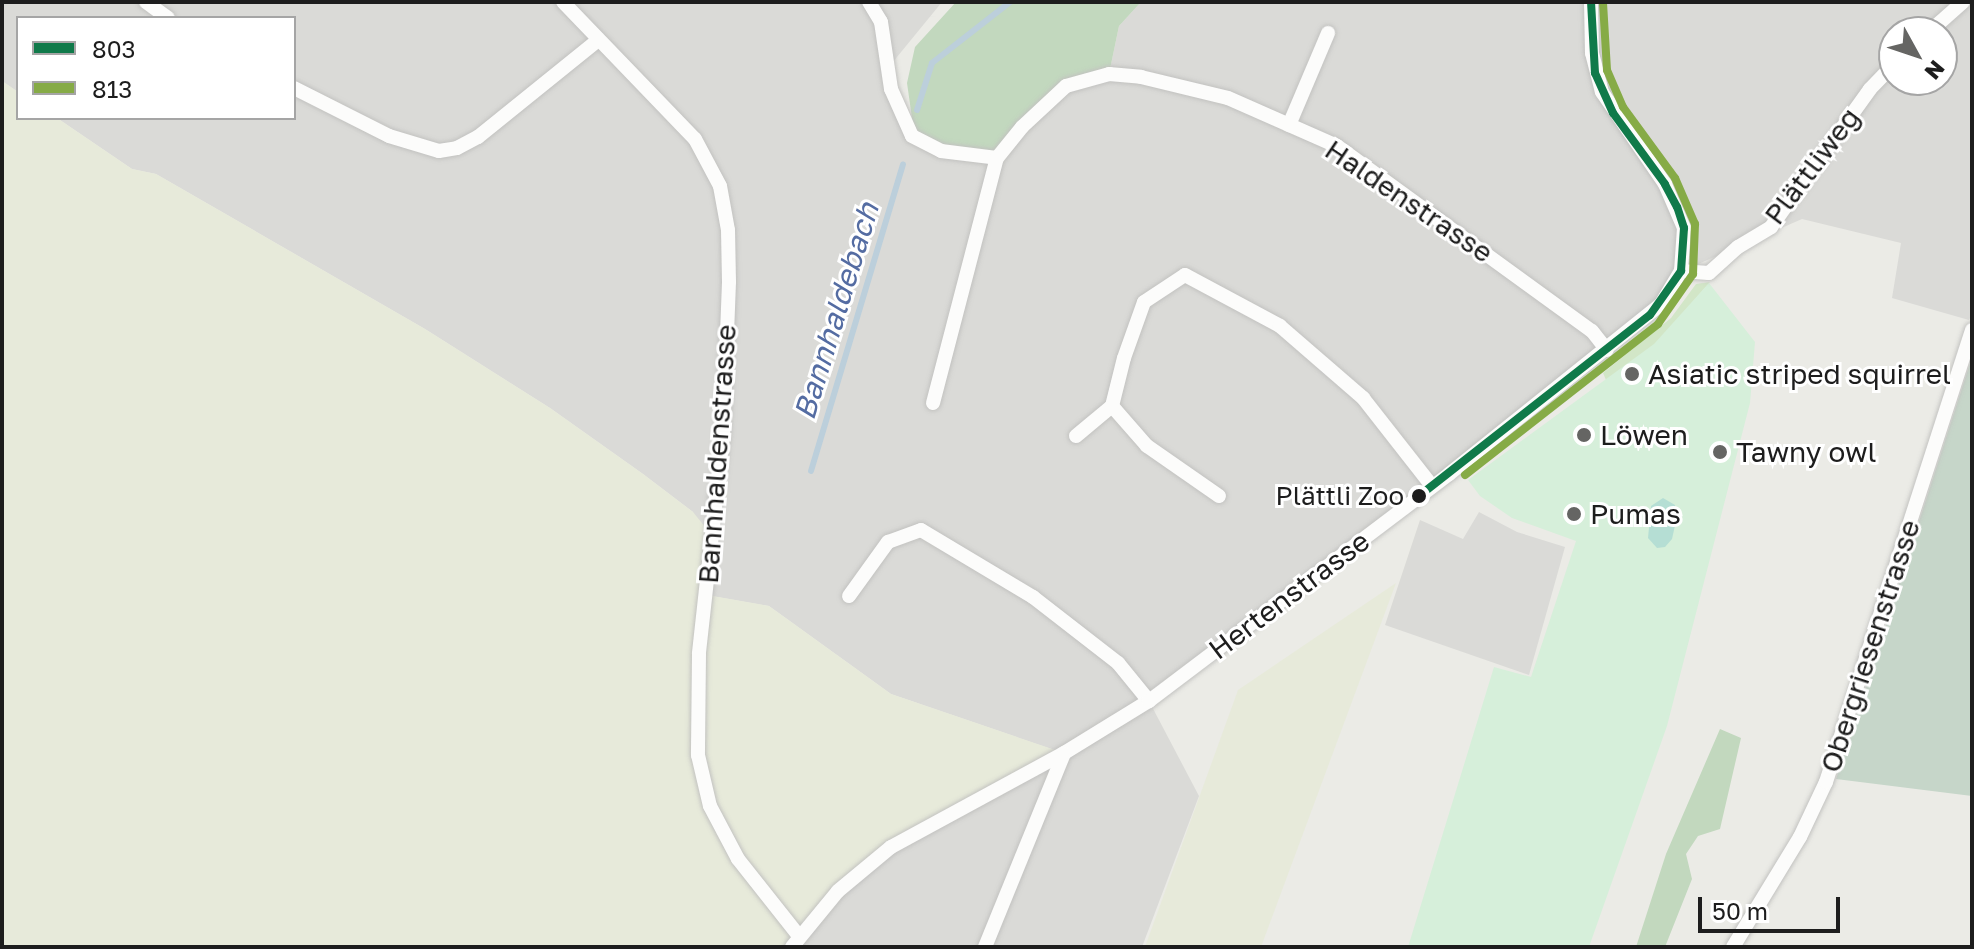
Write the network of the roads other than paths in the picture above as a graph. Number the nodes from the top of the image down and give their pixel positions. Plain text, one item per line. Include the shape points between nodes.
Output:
1 (146, 2) edge
2 (563, 2) edge
3 (869, 2) edge
4 (1591, 2) edge
5 (1963, 2) edge
6 (165, 16) edge
7 (1947, 16) edge
8 (1328, 33) dead end
9 (598, 40) junction
10 (1878, 81) edge
11 (296, 89) edge
12 (1289, 125) junction
13 (997, 158) junction
14 (1681, 271) junction
15 (1972, 330) edge
16 (1607, 350) junction
17 (933, 403) dead end
18 (1112, 406) junction
19 (1076, 436) dead end
20 (1432, 486) junction
21 (1219, 496) dead end
22 (849, 596) dead end
23 (1149, 701) junction
24 (1064, 753) junction
25 (796, 941) edge
26 (985, 947) edge
27 (1733, 947) edge

1 - 6 street
2 - 9 street, Bannhaldenstrasse
3 - 13 street via 881,22 891,89 912,136 941,151
4 - 14 street, Hertenstrasse via 1595,73 1613,113 1677,207 1684,228
5 - 7 street
8 - 12 street
9 - 11 street via 478,137 448,149 410,145
9 - 25 street, Bannhaldenstrasse via 695,139 720,186 729,282 723,435 699,654 698,755 710,806 738,859
10 - 14 street, Plättliweg via 1771,227 1738,247 1717,269 1700,275
12 - 13 street, Haldenstrasse via 1228,98 1109,74 1066,86
12 - 16 street, Haldenstrasse via 1337,146 1592,331
13 - 17 street, Haldenstrasse
14 - 16 street, Hertenstrasse via 1661,304
15 - 27 street, Obergriesenstrasse via 1826,782 1800,837
16 - 20 street, Hertenstrasse
18 - 19 street
18 - 20 street via 1144,302 1185,275 1292,336 1363,398
18 - 21 street via 1147,446
20 - 23 street, Hertenstrasse
22 - 23 street via 888,542 921,530 1033,597 1118,663
23 - 24 street, Hertenstrasse
24 - 25 street, Hertenstrasse via 891,847 838,891
24 - 26 street

